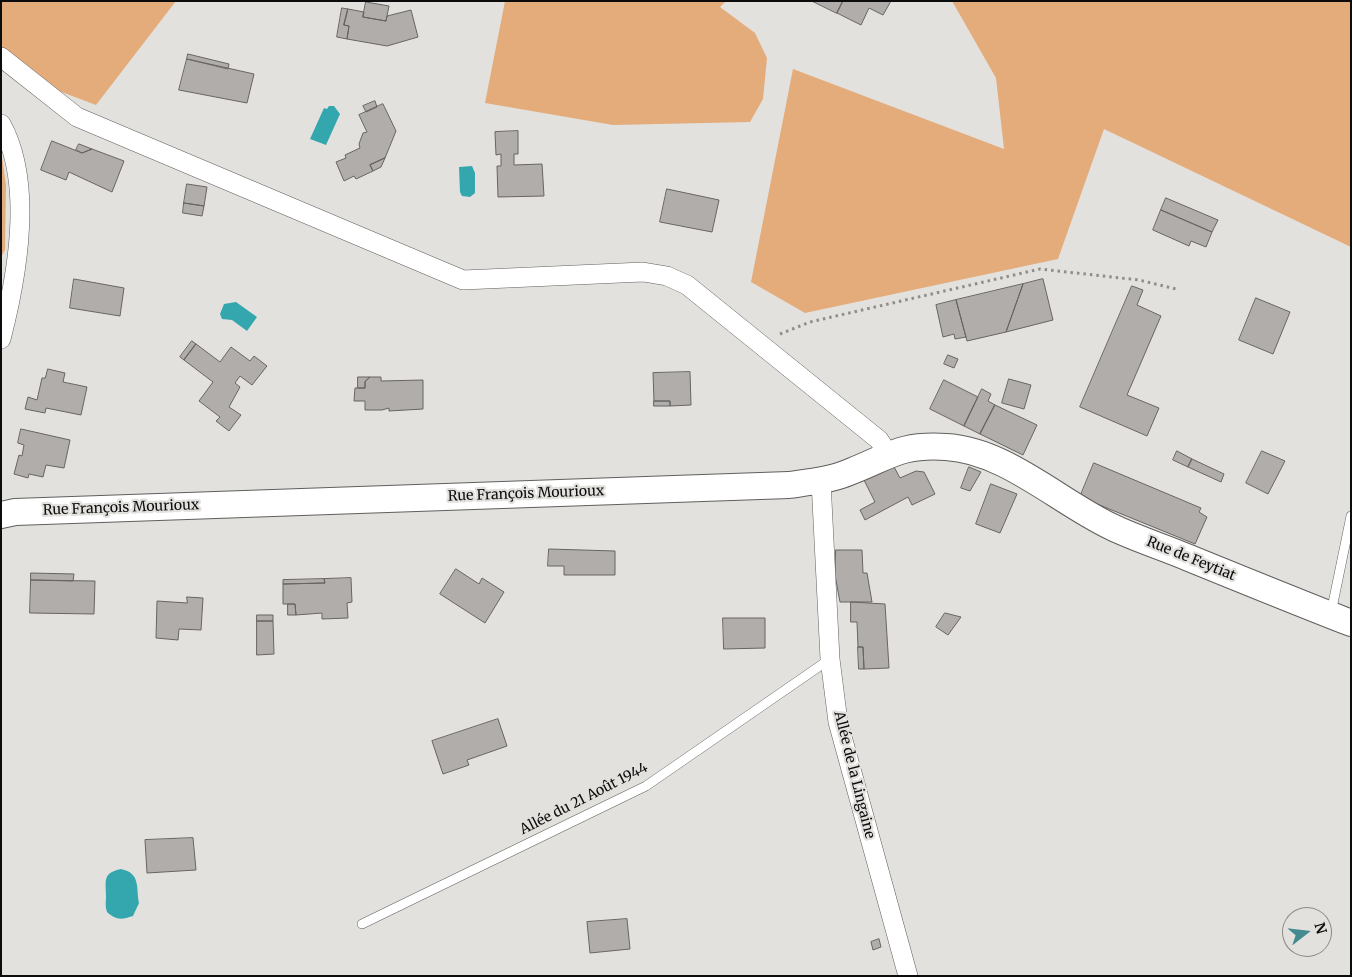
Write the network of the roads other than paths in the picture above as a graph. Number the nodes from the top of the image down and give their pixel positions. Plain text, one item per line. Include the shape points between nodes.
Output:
1 (1, 57) edge
2 (1, 124) edge
3 (1, 339) edge
4 (888, 454) junction
5 (821, 480) junction
6 (1036, 483) joint
7 (1, 515) edge
8 (1351, 516) edge
9 (1340, 619) edge
10 (830, 659) junction
11 (362, 924) dead end
12 (908, 976) edge

1 - 4 street via 77,117 463,280 614,272 667,276 687,285 762,344 879,440
2 - 3 street via 20,180 13,292
4 - 5 street, Rue François Mourioux via 851,472
4 - 6 street, Rue François Mourioux via 927,446 965,449
5 - 7 street, Rue François Mourioux via 789,485
5 - 10 street, Allée de la Lingaine
6 - 9 street, Rue de Feytiat via 1073,508 1112,527
8 - 9 lane
10 - 11 lane, Allée du 21 Août 1944 via 646,786
10 - 12 street, Allée de la Lingaine via 838,722

